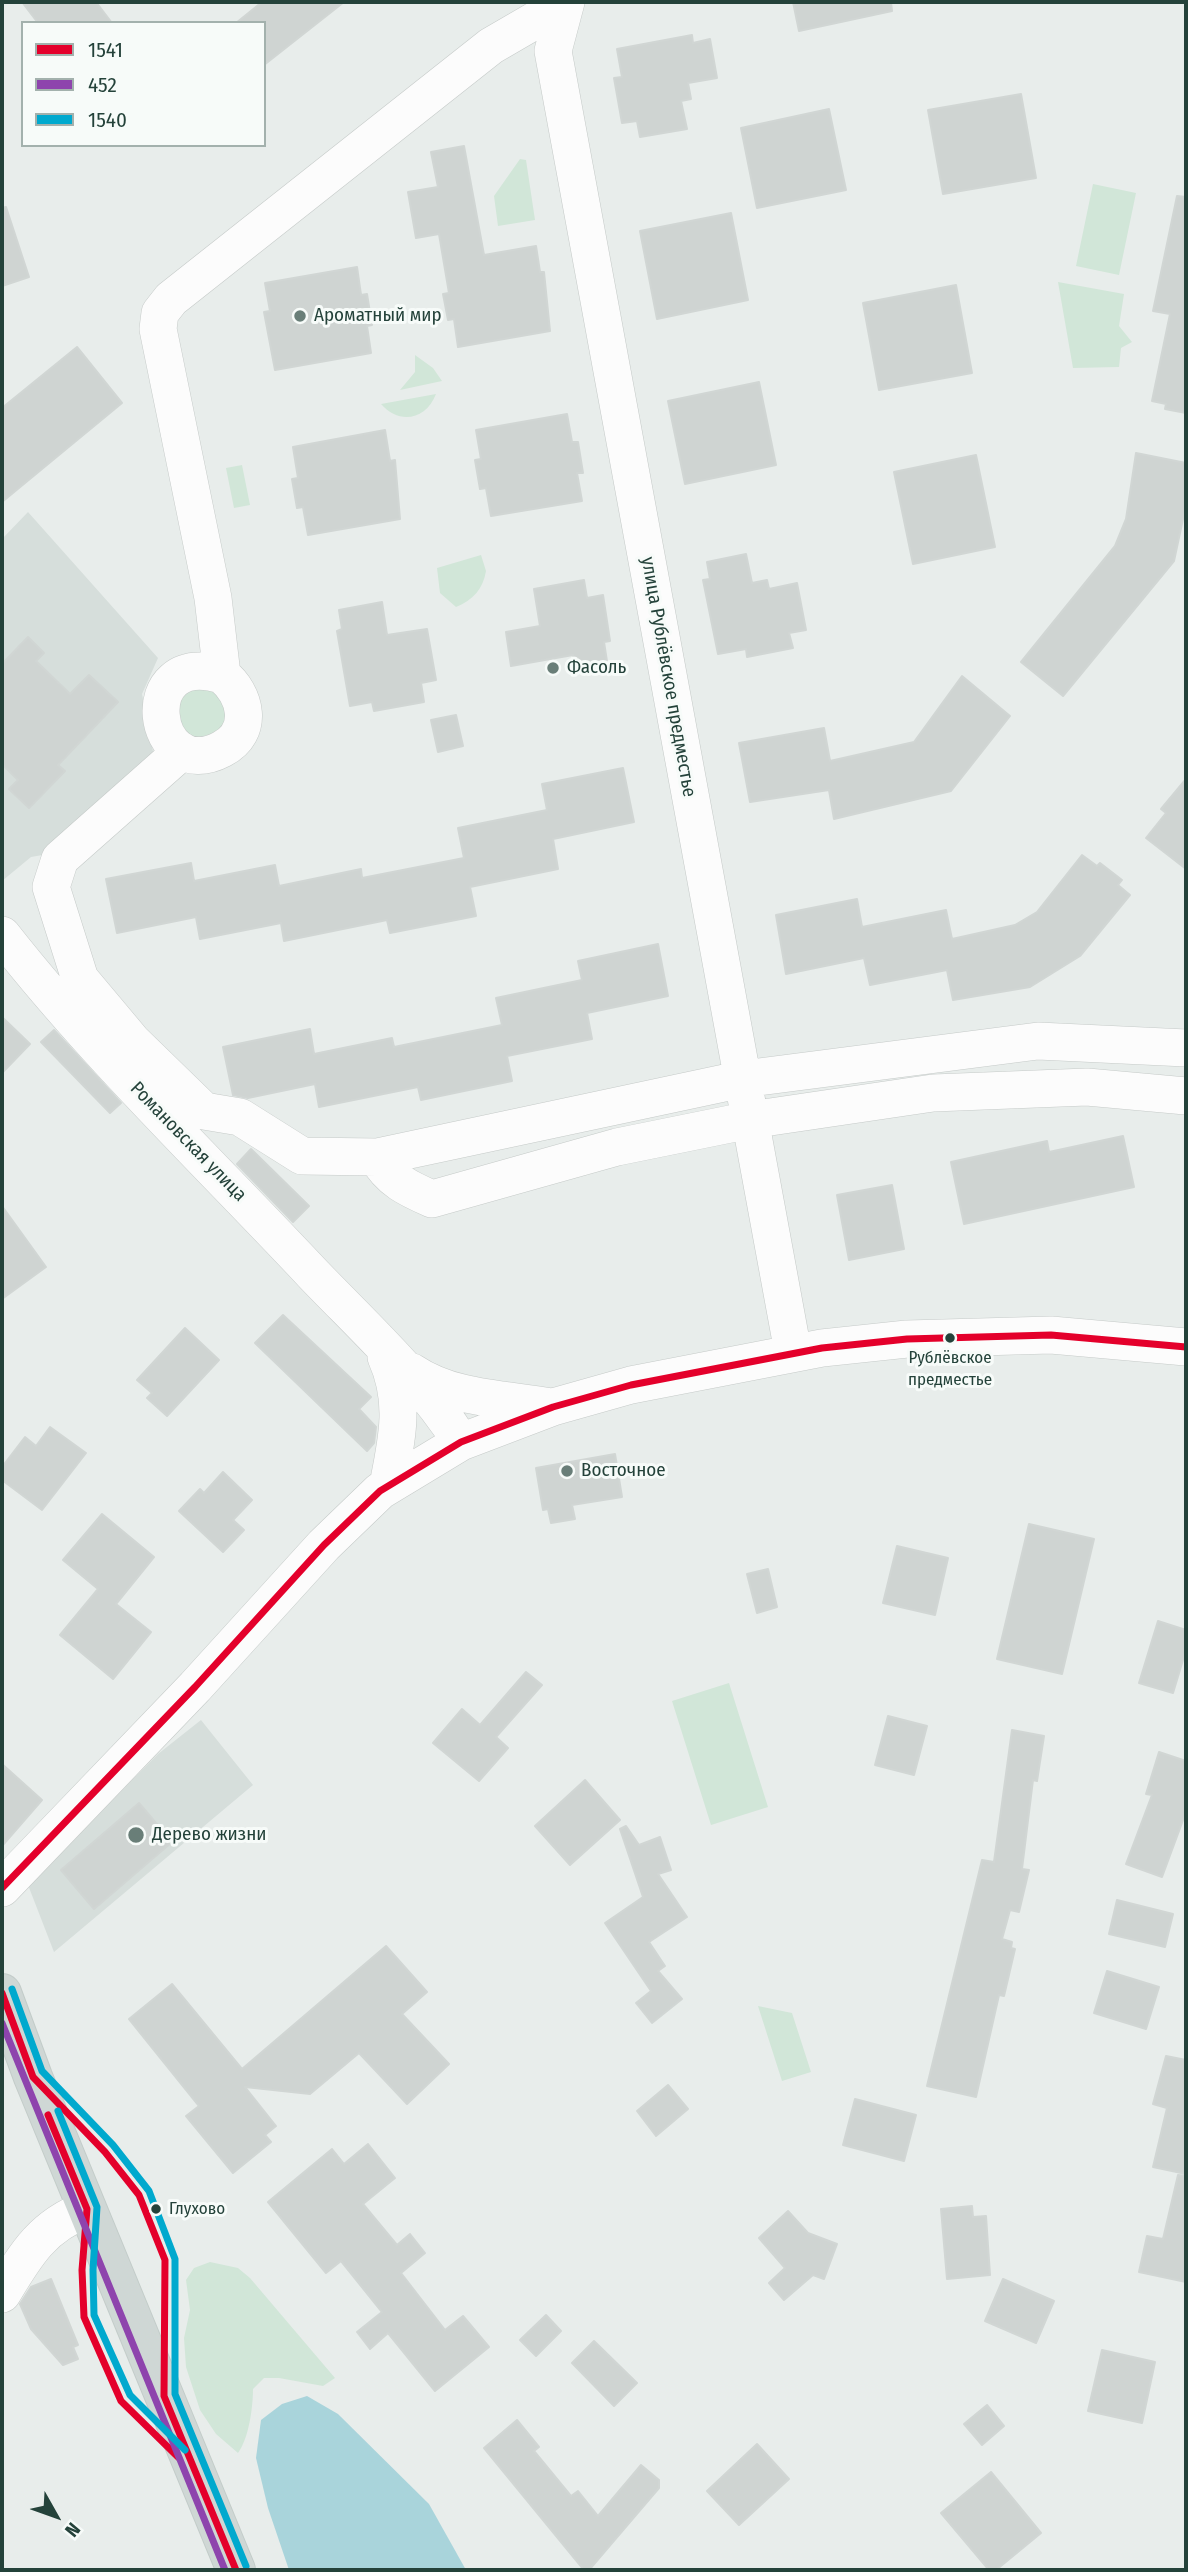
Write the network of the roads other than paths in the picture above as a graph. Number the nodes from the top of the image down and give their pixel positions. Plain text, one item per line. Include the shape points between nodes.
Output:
1 (566, 2) edge
2 (222, 675) junction
3 (182, 751) junction
4 (2, 935) edge
5 (1186, 1048) edge
6 (743, 1079) junction
7 (1186, 1096) edge
8 (750, 1120) junction
9 (377, 1157) junction
10 (380, 1344) junction
11 (1186, 1347) edge
12 (793, 1352) junction
13 (552, 1407) junction
14 (461, 1442) junction
15 (388, 1485) junction
16 (2, 1888) edge
17 (2, 1993) edge
18 (87, 2209) junction
19 (2, 2294) edge
20 (236, 2570) edge

1 - 2 street via 491,46 171,299 160,313 158,329 213,598
1 - 6 street, улица Рублёвское предместье via 553,51
2 - 3 street via 235,685 243,700 239,733 229,746 214,754
2 - 3 street via 206,670 189,672 174,680 164,693 161,725
3 - 9 street via 60,859 51,887 80,979 132,1041 204,1111 240,1117 302,1156
4 - 10 street, Романовская улица via 62,1009
5 - 6 street via 1038,1041
6 - 8 street, улица Рублёвское предместье
6 - 9 street
7 - 8 street via 1087,1087 933,1093
8 - 9 street via 617,1147 432,1199 404,1187 383,1169
8 - 12 street, улица Рублёвское предместье
10 - 13 street, Романовская улица via 441,1388
10 - 14 street, Романовская улица via 447,1419
10 - 15 street, Романовская улица via 399,1399 399,1427
11 - 12 street via 1051,1335 907,1339
12 - 13 street via 631,1384
13 - 14 street
14 - 15 street
15 - 16 street via 324,1545
17 - 18 main road
18 - 19 street via 46,2230
18 - 20 main road

